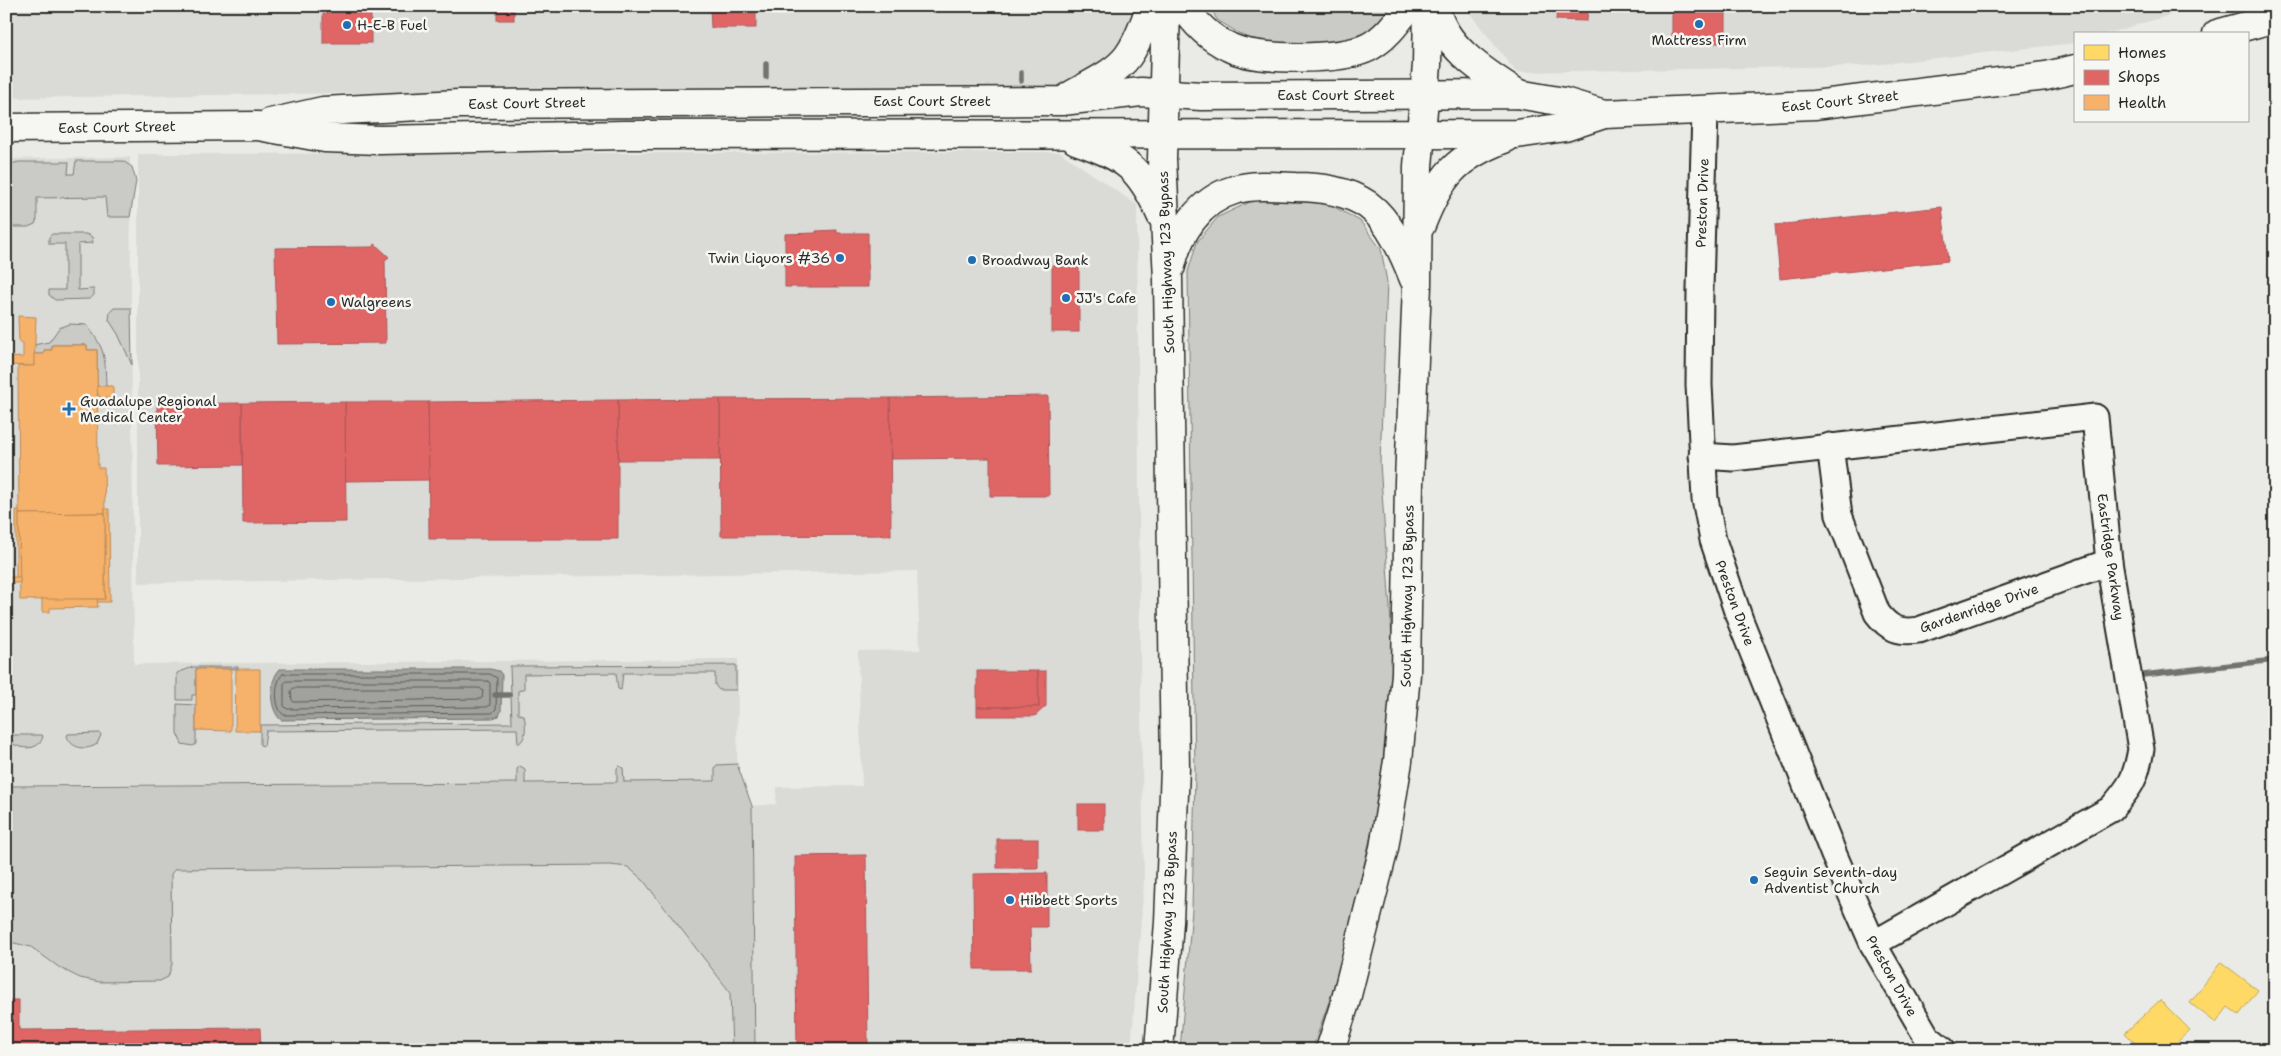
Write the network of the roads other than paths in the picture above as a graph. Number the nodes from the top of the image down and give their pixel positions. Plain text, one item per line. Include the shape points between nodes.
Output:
1 (1151, 6) edge
2 (1166, 6) edge
3 (1184, 6) edge
4 (1409, 6) edge
5 (1428, 6) edge
6 (1435, 6) edge
7 (2275, 18) edge
8 (2224, 32) edge
9 (2074, 69) edge
10 (1165, 93) junction
11 (1425, 94) junction
12 (1518, 94) junction
13 (1062, 101) junction
14 (1705, 112) junction
15 (1604, 114) junction
16 (258, 126) junction
17 (6, 128) edge
18 (1060, 134) junction
19 (1163, 134) junction
20 (1420, 134) junction
21 (1517, 134) junction
22 (1164, 220) junction
23 (1417, 236) junction
24 (1168, 279) junction
25 (1417, 285) junction
26 (1830, 446) junction
27 (1702, 456) junction
28 (2109, 562) junction
29 (1873, 944) junction
30 (1159, 1050) edge
31 (1330, 1050) edge
32 (1943, 1050) edge

1 - 13 main road via 1127,58 1108,74
2 - 10 main road, South Highway 123 Bypass
3 - 4 main road via 1209,36 1230,48 1261,56 1302,57 1336,55 1367,48 1388,34
5 - 11 main road, South Highway 123 Bypass
6 - 12 main road via 1446,34 1463,53
7 - 8 main road
9 - 14 main road, East Court Street via 2046,76 1830,104
10 - 11 main road, East Court Street via 1201,96
10 - 13 main road, East Court Street via 1141,92
10 - 19 main road, South Highway 123 Bypass
11 - 12 main road, East Court Street
11 - 20 main road, South Highway 123 Bypass
12 - 15 main road, East Court Street via 1564,102
13 - 16 main road, East Court Street via 399,106 323,111
14 - 15 main road, East Court Street
14 - 27 street, Preston Drive via 1700,289
15 - 21 main road, East Court Street via 1565,127
16 - 17 main road, East Court Street
16 - 18 main road, East Court Street via 325,138 380,140 623,135
18 - 19 main road, East Court Street
18 - 22 main road via 1102,149 1132,167 1149,187
19 - 20 main road, East Court Street
19 - 22 main road, South Highway 123 Bypass
20 - 21 main road, East Court Street
20 - 23 main road, South Highway 123 Bypass
21 - 23 main road via 1486,146 1455,165 1429,206
22 - 24 main road, South Highway 123 Bypass
23 - 25 main road, South Highway 123 Bypass
24 - 25 main road via 1182,232 1214,199 1234,190 1261,186 1321,187 1349,195 1369,206 1383,220
24 - 30 main road, South Highway 123 Bypass via 1175,768 1169,922
25 - 31 main road, South Highway 123 Bypass via 1406,674 1398,761 1384,848
26 - 27 street, Eastridge Parkway via 1733,458
26 - 28 street, Eastridge Parkway via 2095,417
26 - 28 street, Gardenridge Drive via 1844,533 1876,613 1895,630 1919,630
27 - 29 street, Preston Drive via 1705,499 1722,570 1834,855
28 - 29 street, Eastridge Parkway via 2141,749 2136,775 2127,791 2111,809
29 - 32 street, Preston Drive via 1927,1037

